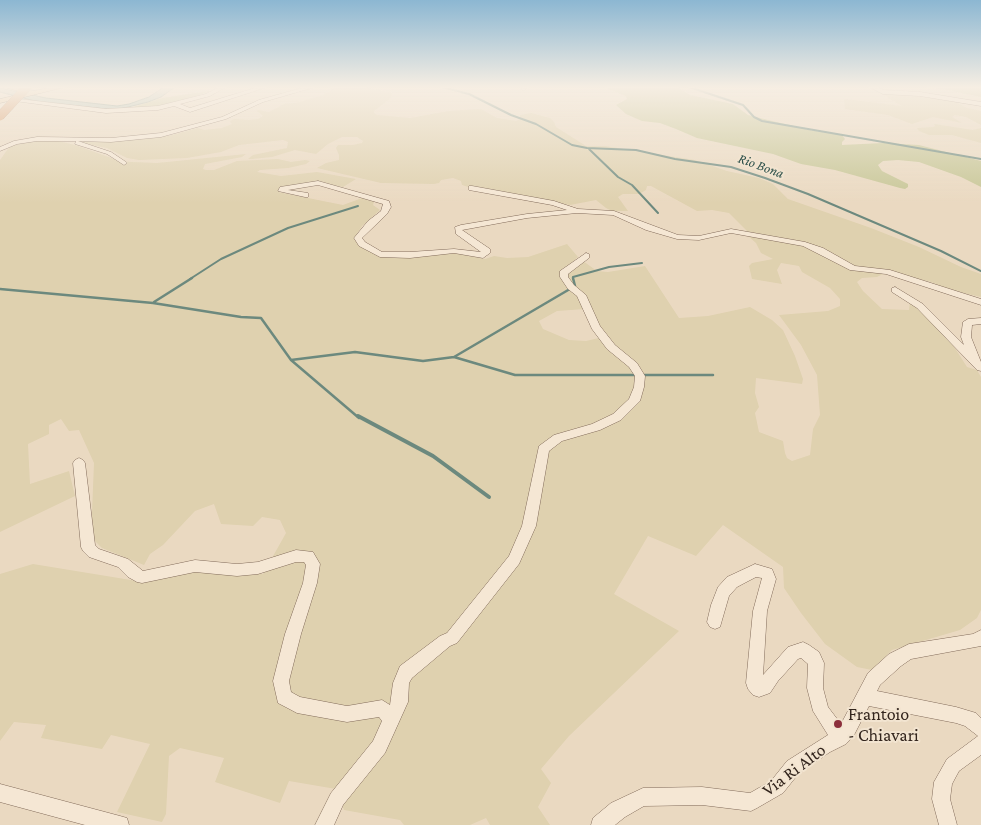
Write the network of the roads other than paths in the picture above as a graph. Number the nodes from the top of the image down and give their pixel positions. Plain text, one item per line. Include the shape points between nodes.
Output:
1 (197, 126) edge
2 (1, 140) edge
3 (68, 140) junction
4 (24, 141) junction
5 (0, 149) edge
6 (124, 163) dead end
7 (472, 188) dead end
8 (305, 194) dead end
9 (577, 211) junction
10 (586, 256) dead end
11 (894, 290) dead end
12 (981, 302) edge
13 (979, 319) edge
14 (981, 368) edge
15 (79, 463) dead end
16 (716, 622) dead end
17 (979, 640) edge
18 (865, 698) junction
19 (391, 720) junction
20 (981, 729) edge
21 (840, 738) junction
22 (981, 744) edge
23 (0, 793) edge
24 (120, 825) edge
25 (324, 825) edge
26 (600, 825) edge
27 (948, 825) edge

1 - 3 street via 170,133 111,140
2 - 4 street
3 - 4 street
3 - 6 street via 109,153
4 - 5 street
7 - 9 street via 554,203
8 - 9 street via 282,191 291,186 318,183 386,203 384,212 358,238 380,254 454,251 483,255 487,251 458,229 527,216
9 - 12 street via 614,213 677,237 699,238 732,231 805,244 853,268 887,272
10 - 19 street via 563,273 564,277 582,295 595,327 640,376 634,401 617,417 558,438 543,449 529,526 514,560 452,638 406,672 401,683 400,702
11 - 14 street via 920,306
13 - 14 street via 968,322 966,337
15 - 19 street via 88,547 94,554 123,562 142,577 195,566 237,570 258,568 296,556 308,556 313,564 310,583 282,681 284,697 297,705 347,714 382,708
16 - 21 street via 718,605 732,582 755,570 766,573 769,579 760,610 754,683 759,689 764,687 794,652 803,650 816,663 815,688 821,711
17 - 18 street, Via Ri Alto via 909,652 894,660 874,679
18 - 20 street via 963,717
18 - 21 street, Via Ri Alto
19 - 25 street via 379,747 337,799
21 - 26 street, Via Ri Alto via 793,767 777,787 751,802 702,796 643,797 618,810
22 - 27 street via 953,765 943,782 941,799
23 - 24 street

